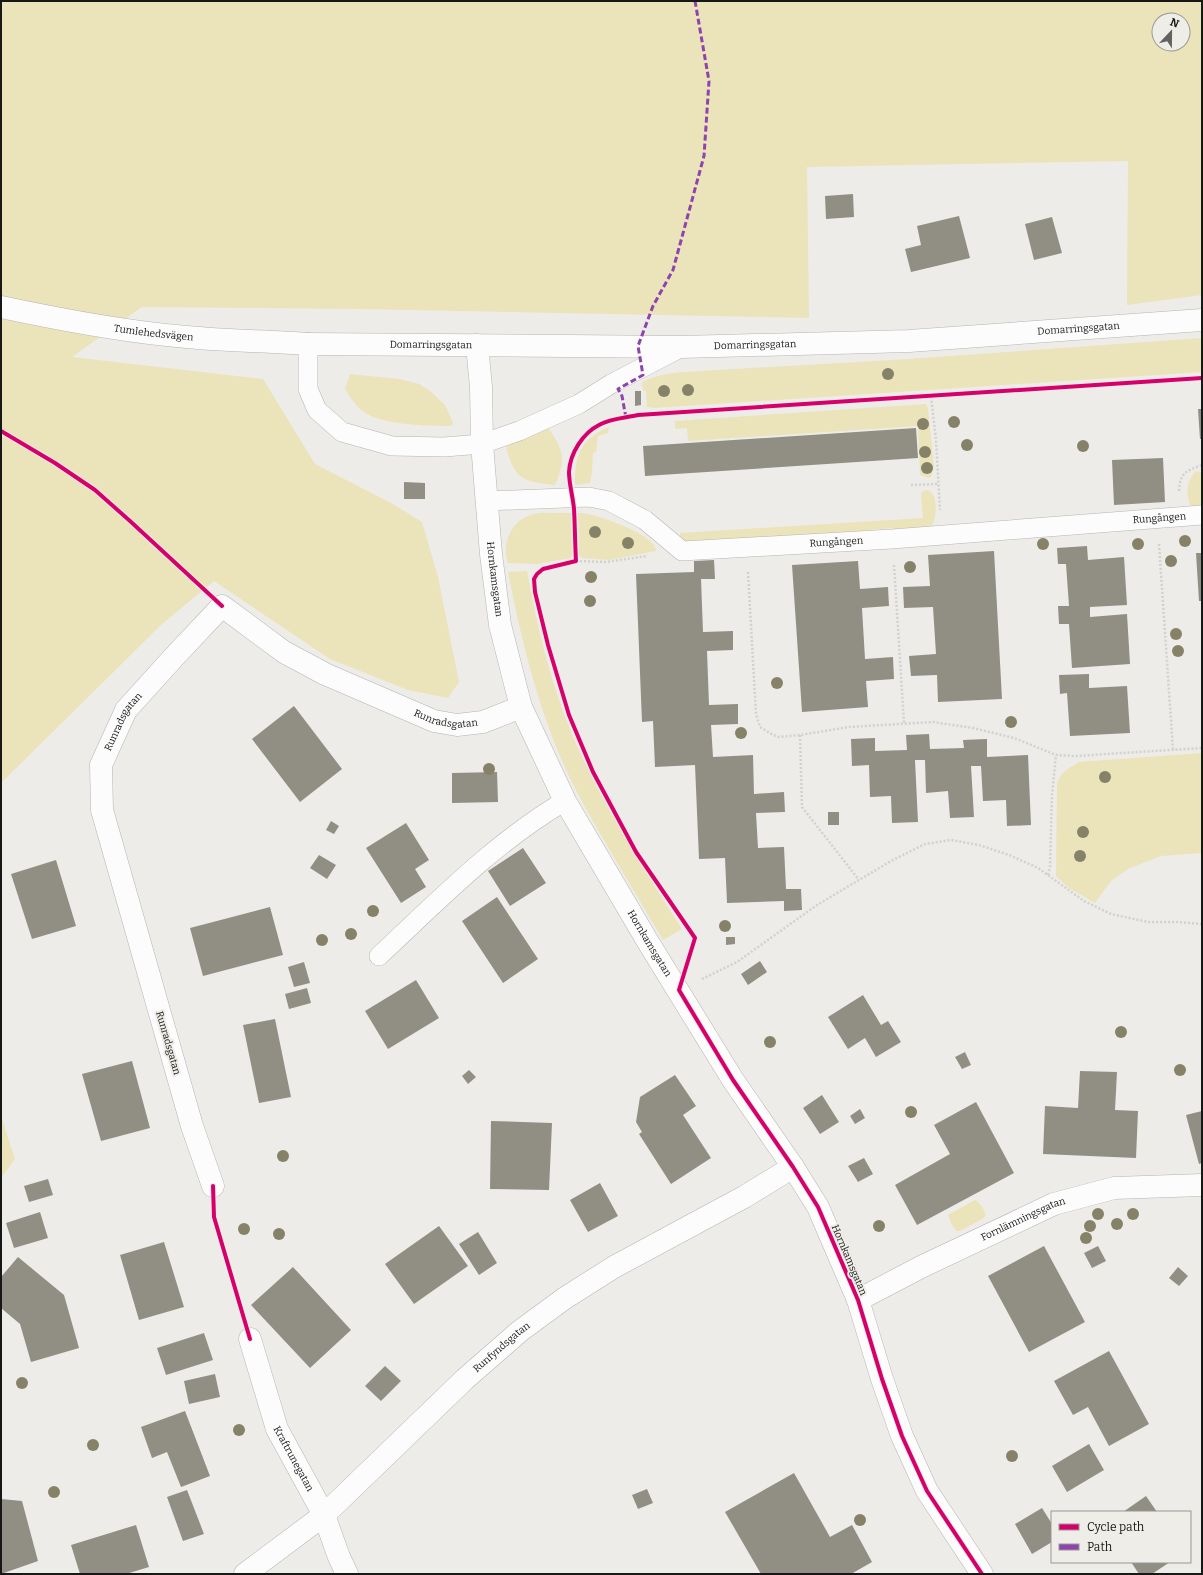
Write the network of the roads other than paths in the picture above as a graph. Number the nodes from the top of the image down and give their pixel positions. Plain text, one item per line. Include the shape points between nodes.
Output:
1 (1, 307) edge
2 (1202, 320) edge
3 (308, 344) junction
4 (477, 345) junction
5 (682, 347) junction
6 (482, 444) junction
7 (487, 501) junction
8 (1194, 516) edge
9 (521, 707) junction
10 (565, 801) junction
11 (379, 956) dead end
12 (793, 1166) junction
13 (1202, 1185) edge
14 (214, 1186) dead end
15 (858, 1300) junction
16 (250, 1339) dead end
17 (324, 1515) junction
18 (244, 1574) edge
19 (347, 1574) edge
20 (982, 1574) edge

1 - 3 street, Tumlehedsvägen via 135,331 187,337
2 - 5 street, Domarringsgatan via 909,341
3 - 4 street, Domarringsgatan
3 - 6 lane via 308,389 317,410 342,432 392,446 444,447
4 - 5 street, Domarringsgatan
4 - 6 street, Hornkamsgatan
5 - 6 lane via 578,404 519,431
6 - 7 street, Hornkamsgatan
7 - 8 lane, Rungången via 589,498 609,501 645,520 682,551 892,539
7 - 9 street, Hornkamsgatan via 500,625
9 - 10 street, Hornkamsgatan
9 - 14 street, Runradsgatan via 483,722 457,724 434,721 325,674 284,652 222,606 126,710 101,765 102,810 192,1126
10 - 11 lane via 540,816 484,859
10 - 12 street, Hornkamsgatan via 733,1080
12 - 15 street, Hornkamsgatan via 818,1207
12 - 17 street, Runfyndsgatan via 744,1197 614,1267 564,1298 520,1331 464,1379
13 - 15 street, Fornlämningsgatan via 1114,1188 1054,1204
15 - 20 street, Hornkamsgatan via 902,1436 927,1491
16 - 17 street, Kraftrunegatan via 277,1430
17 - 18 street, Runfyndsgatan
17 - 19 street, Kraftrunegatan

